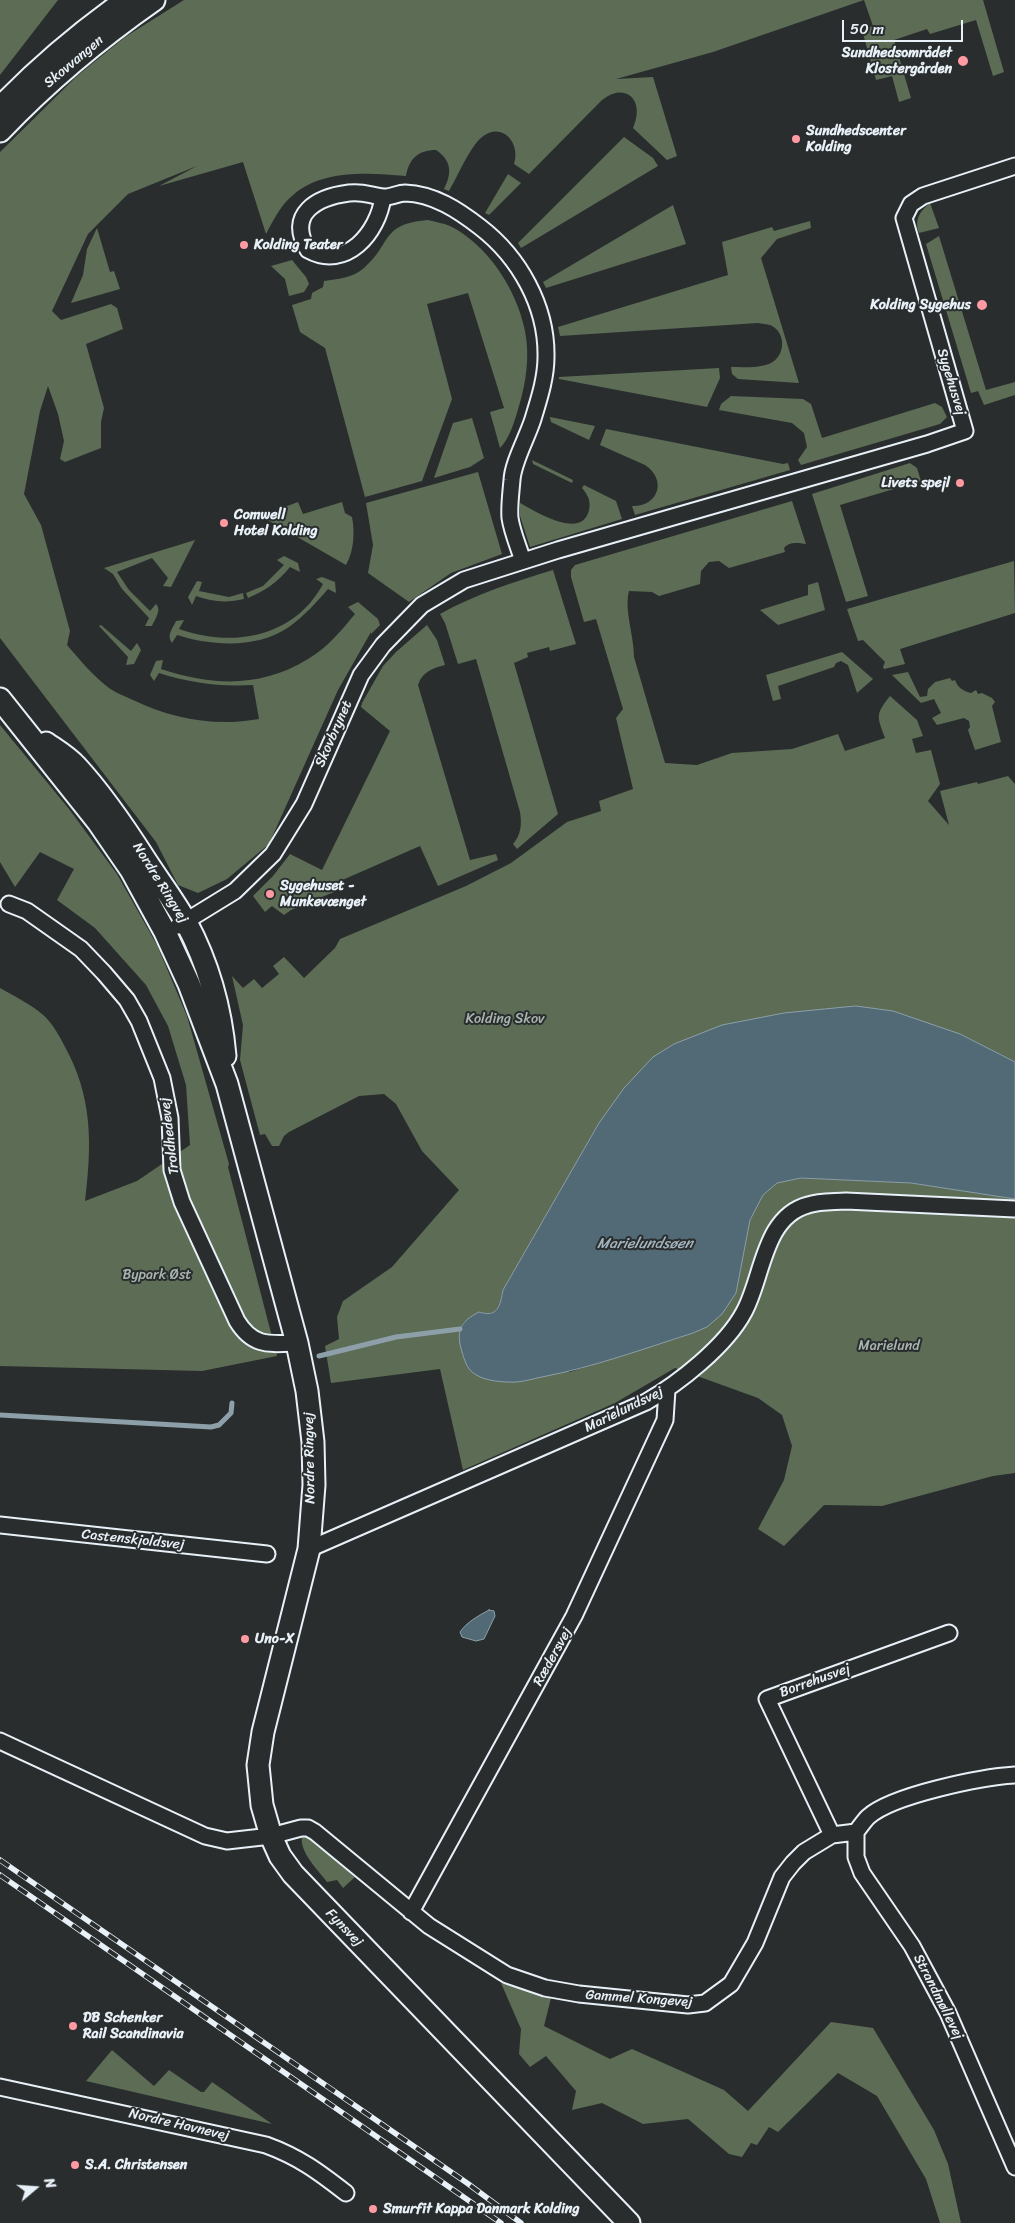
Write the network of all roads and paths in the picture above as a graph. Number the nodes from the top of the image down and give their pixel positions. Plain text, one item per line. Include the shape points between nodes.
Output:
1 (126, 0) edge
2 (154, 0) edge
3 (0, 108) edge
4 (0, 130) edge
5 (1015, 166) edge
6 (383, 197) junction
7 (671, 518) joint
8 (523, 561) junction
9 (0, 699) edge
10 (20, 723) junction
11 (9, 904) dead end
12 (186, 922) junction
13 (166, 932) junction
14 (227, 1084) junction
15 (1015, 1209) edge
16 (297, 1343) junction
17 (666, 1390) junction
18 (0, 1526) edge
19 (309, 1549) junction
20 (267, 1554) dead end
21 (949, 1633) dead end
22 (0, 1741) edge
23 (1015, 1775) edge
24 (856, 1832) junction
25 (832, 1835) junction
26 (271, 1836) junction
27 (411, 1912) junction
28 (0, 2087) edge
29 (1015, 2167) edge
30 (346, 2193) dead end
31 (629, 2223) edge

1 - 3 main road, Skovvangen via 28,78
2 - 4 main road, Skovvangen via 114,28 42,89
5 - 7 street, Sygehusvej via 923,196 910,204 904,218 965,431
6 - 6 street via 352,192 334,195 311,205 300,223 308,250 322,256 338,257 352,252 373,227
6 - 8 street via 405,193 439,201 461,212 507,251 531,290 540,312 546,358 541,395 512,478 510,519
7 - 8 street, Skovbrynet
8 - 12 street, Skovbrynet via 464,580 422,605 401,625 361,675 304,804 273,854 235,892
9 - 10 main road, Nordre Ringvej
10 - 12 main road, Nordre Ringvej via 75,765 91,784 127,831
10 - 13 main road, Nordre Ringvej via 98,822 131,870
11 - 16 street, Troldhedevej via 27,912 82,950 127,1000 162,1078 170,1118 172,1170 182,1202 237,1321 252,1339 270,1344
12 - 13 street, Skovbrynet
12 - 14 main road, Nordre Ringvej via 215,998 224,1037
13 - 14 main road, Nordre Ringvej
14 - 16 main road, Nordre Ringvej
15 - 17 street, Marielundsvej via 846,1201 814,1203 794,1211 774,1232 744,1312 731,1331
16 - 19 main road, Nordre Ringvej via 308,1391 313,1442 314,1485
17 - 19 street, Marielundsvej via 646,1402
17 - 27 street, Rædersvej via 665,1420 574,1616
18 - 20 street, Castenskjoldsvej
19 - 26 main road, Nordre Ringvej via 260,1748 259,1785
21 - 25 street, Borrehusvej via 767,1699
22 - 26 street via 205,1836 227,1841
23 - 24 street via 944,1786 893,1803 869,1816
24 - 25 street, Gammel Kongevej
24 - 29 street, Strandmøllevej via 856,1856 862,1873 912,1946 948,2013
25 - 27 street, Gammel Kongevej via 792,1863 782,1877 742,1968 731,1984 705,2003 688,2005 545,1988 507,1976
26 - 27 street, Gammel Kongevej via 308,1828
26 - 31 main road, Fynsvej via 293,1874
28 - 30 street, Nordre Havnevej via 266,2146 311,2166

